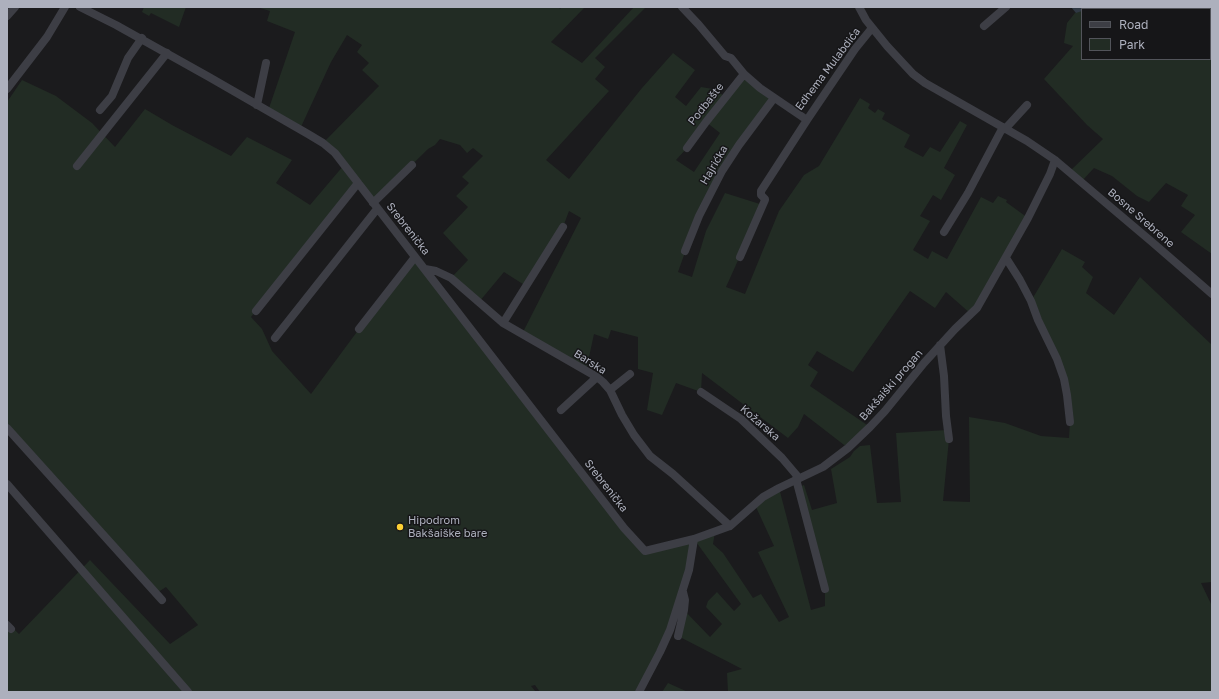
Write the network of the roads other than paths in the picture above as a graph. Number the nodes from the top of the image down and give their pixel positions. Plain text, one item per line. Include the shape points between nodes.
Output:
1 (15, 7) edge
2 (65, 7) edge
3 (80, 7) edge
4 (682, 7) edge
5 (859, 7) edge
6 (1006, 7) edge
7 (7, 16) edge
8 (984, 26) dead end
9 (872, 28) junction
10 (142, 38) junction
11 (167, 53) junction
12 (266, 63) dead end
13 (744, 74) junction
14 (7, 89) edge
15 (774, 98) junction
16 (257, 105) junction
17 (1027, 105) dead end
18 (100, 110) dead end
19 (804, 118) junction
20 (1004, 128) junction
21 (686, 148) dead end
22 (1055, 160) junction
23 (412, 165) dead end
24 (77, 166) dead end
25 (358, 183) junction
26 (375, 206) junction
27 (563, 227) dead end
28 (944, 232) dead end
29 (686, 251) dead end
30 (416, 257) junction
31 (740, 257) dead end
32 (1006, 258) junction
33 (425, 269) junction
34 (1212, 294) edge
35 (256, 310) dead end
36 (503, 323) junction
37 (359, 329) dead end
38 (275, 338) dead end
39 (940, 345) junction
40 (630, 374) dead end
41 (597, 377) junction
42 (610, 390) junction
43 (701, 392) dead end
44 (560, 410) dead end
45 (1070, 422) dead end
46 (7, 428) edge
47 (949, 439) dead end
48 (798, 479) junction
49 (7, 484) edge
50 (730, 526) junction
51 (694, 539) junction
52 (645, 551) joint
53 (825, 589) dead end
54 (682, 590) junction
55 (162, 600) dead end
56 (678, 636) dead end
57 (188, 692) edge
58 (639, 692) edge

1 - 7 street
2 - 14 street
3 - 10 street, Srebrenička
4 - 13 street
5 - 9 street, Bosne Srebrene
6 - 8 street
9 - 19 street, Edhema Mulabdića
9 - 20 street, Bosne Srebrene via 903,64 925,83
10 - 11 street, Srebrenička
10 - 18 street via 128,58 112,96
11 - 16 street, Srebrenička
11 - 24 street
12 - 16 street
13 - 15 street
13 - 21 street, Podbašte
15 - 19 street
15 - 29 street, Hajrićka via 725,166 698,216
16 - 25 street, Srebrenička via 336,153
17 - 20 street
19 - 31 street, Edhema Mulabdića via 761,191 765,200
20 - 22 street, Bosne Srebrene
20 - 28 street
22 - 32 street, Bakšaiški progan
22 - 34 street, Bosne Srebrene
23 - 26 street
25 - 26 street, Srebrenička
25 - 35 street
26 - 30 street, Srebrenička
26 - 38 street
27 - 36 street
30 - 33 street, Srebrenička
30 - 37 street
32 - 39 street, Bakšaiški progan via 977,308
32 - 45 street via 1031,301 1057,359 1064,379
33 - 36 street, Barska via 451,278
33 - 52 street, Srebrenička via 624,528
36 - 41 street, Barska
39 - 47 street
39 - 48 street, Bakšaiški progan via 885,411 848,448 823,467
40 - 42 street
41 - 42 street, Barska
41 - 44 street
42 - 50 street, Barska via 641,446
43 - 48 street, Kožarska via 740,419 782,458
46 - 55 street
48 - 50 street, Bakšaiški progan via 763,497
48 - 53 street
49 - 57 street
50 - 51 street, Bakšaiški progan
51 - 52 street, Bakšaiški progan
51 - 54 street via 689,570
54 - 56 street via 684,610
54 - 58 street via 670,630

